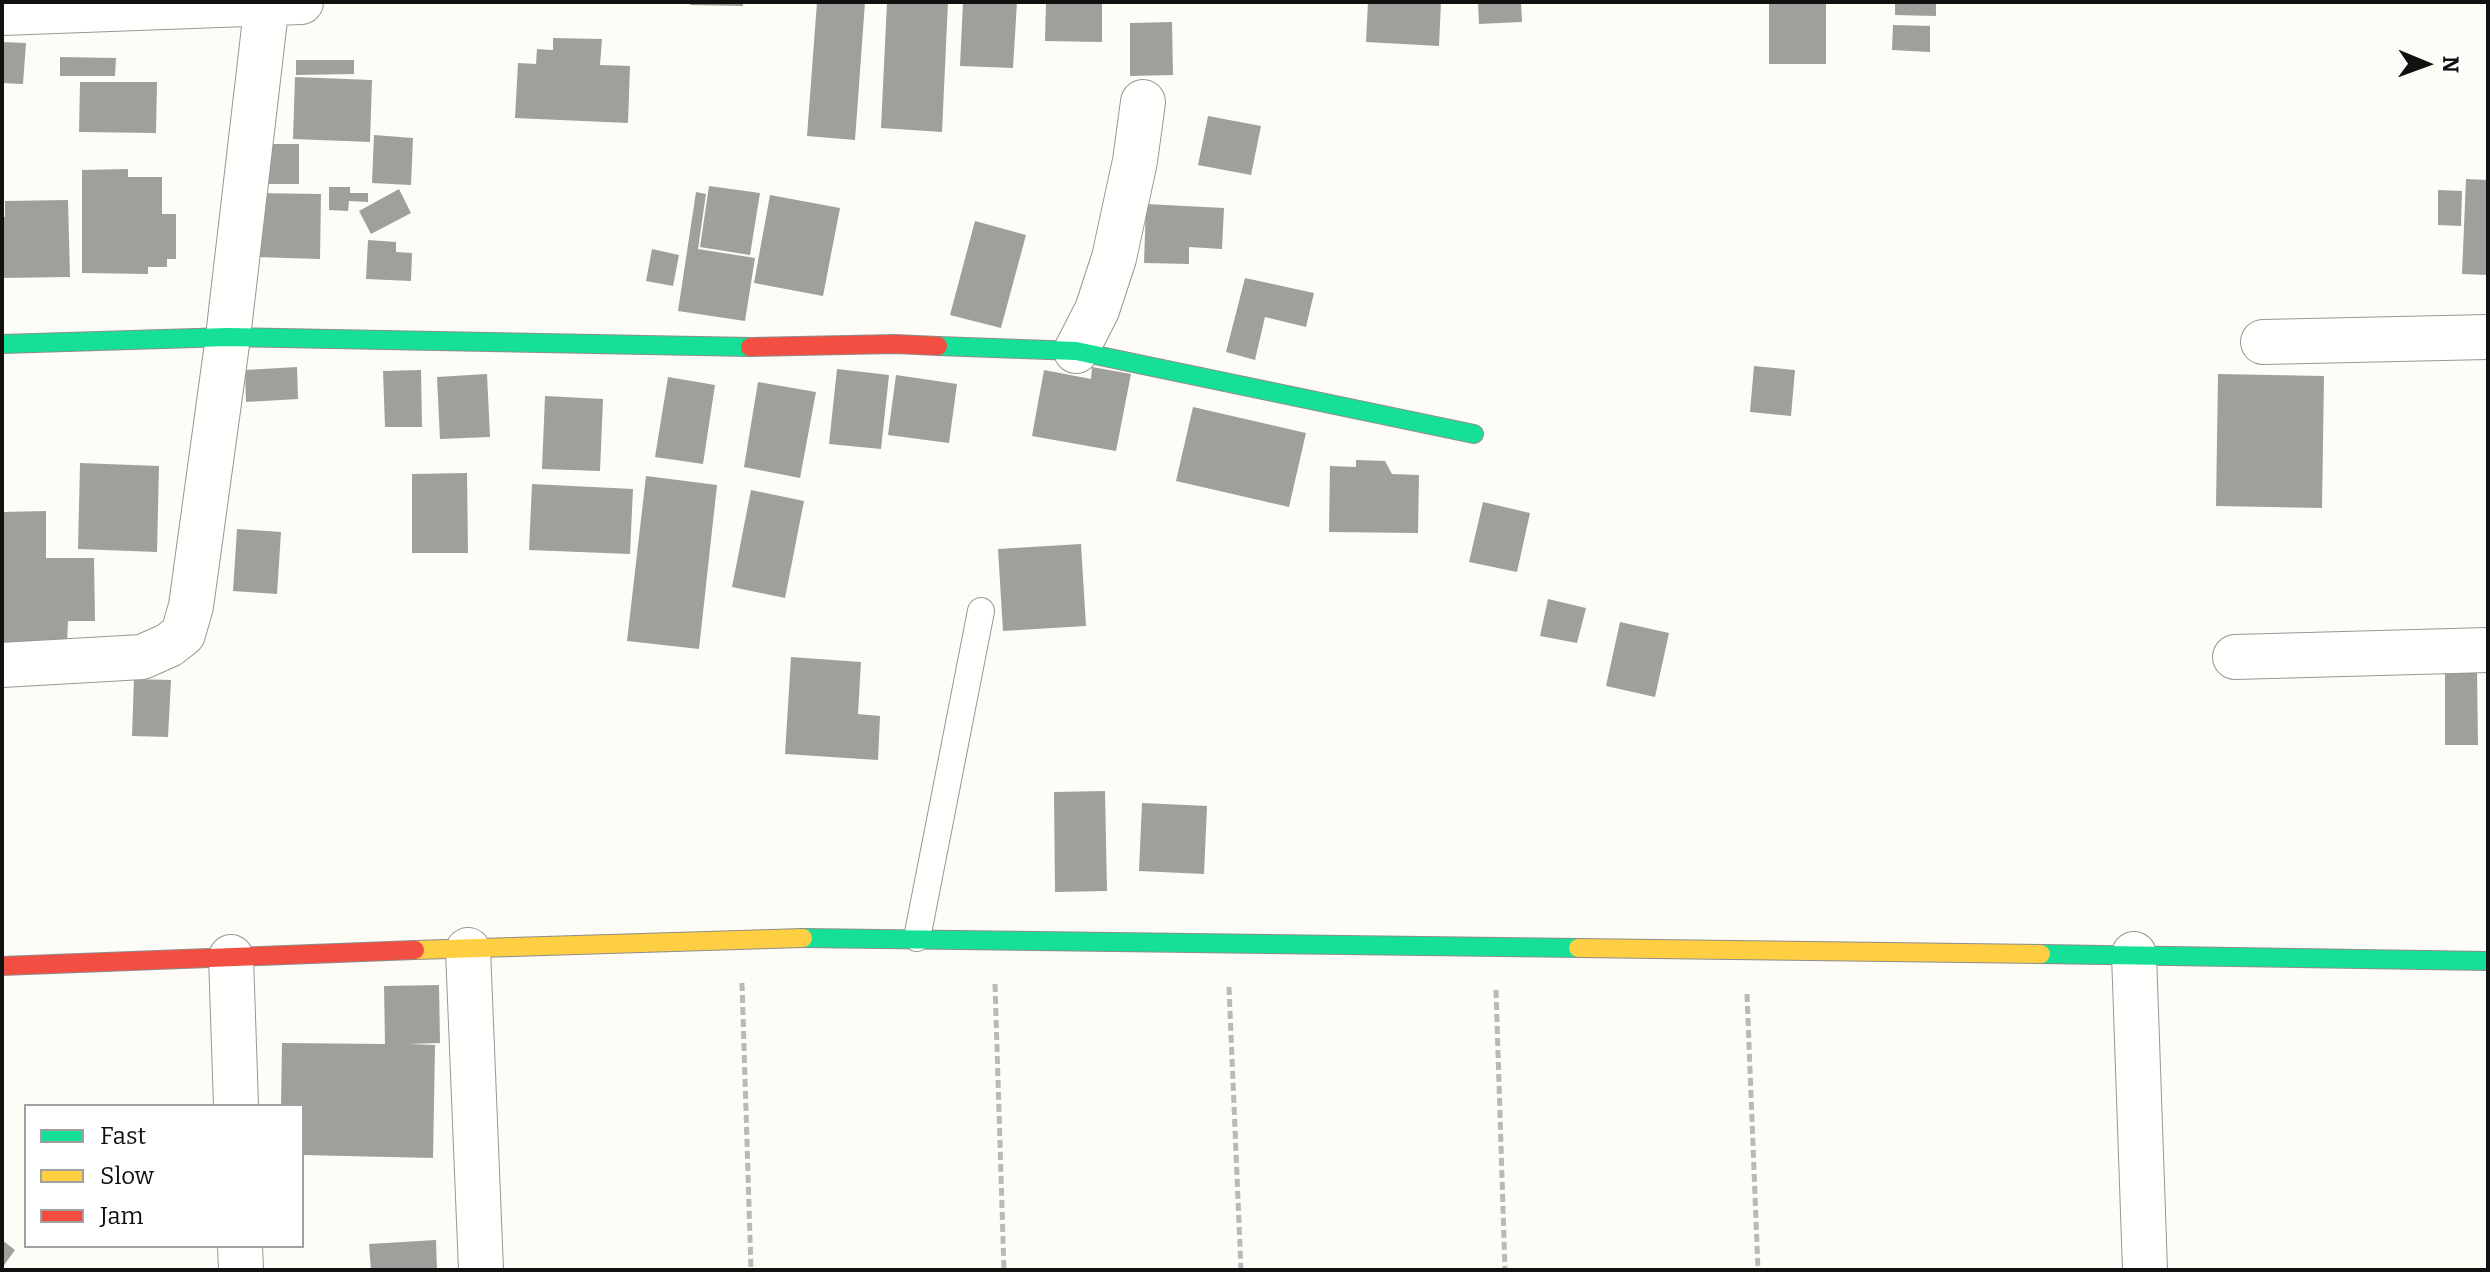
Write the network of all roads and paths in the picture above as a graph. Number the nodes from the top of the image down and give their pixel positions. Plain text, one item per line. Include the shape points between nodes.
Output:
1 (278, 3) edge
2 (2, 13) edge
3 (1143, 102) dead end
4 (228, 337) junction
5 (2488, 337) edge
6 (2263, 342) dead end
7 (2, 344) edge
8 (1076, 351) junction
9 (1474, 434) dead end
10 (981, 611) dead end
11 (2488, 650) edge
12 (2235, 657) dead end
13 (2, 665) edge
14 (740, 938) junction
15 (917, 938) junction
16 (993, 939) junction
17 (1227, 942) junction
18 (1495, 945) junction
19 (1745, 949) junction
20 (468, 950) junction
21 (2134, 954) junction
22 (231, 957) junction
23 (2488, 961) edge
24 (2, 966) edge
25 (236, 1104) edge
26 (240, 1248) edge
27 (241, 1270) edge
28 (481, 1270) edge
29 (751, 1270) edge
30 (1004, 1270) edge
31 (1241, 1270) edge
32 (1505, 1270) edge
33 (1758, 1270) edge
34 (2145, 1270) edge

1 - 2 street
1 - 4 street
3 - 8 street via 1114,258
4 - 7 street
4 - 8 street via 723,348 895,344
4 - 13 street via 183,634 142,657
5 - 6 street
8 - 9 street
10 - 15 lane
11 - 12 street
14 - 15 street
14 - 20 street
14 - 29 path
15 - 16 street
16 - 17 street
16 - 30 path
17 - 18 street
17 - 31 path
18 - 19 street
18 - 32 path
19 - 21 street
19 - 33 path
20 - 22 street
20 - 28 street
21 - 23 street
21 - 34 street
22 - 24 street
22 - 25 street
26 - 27 street

